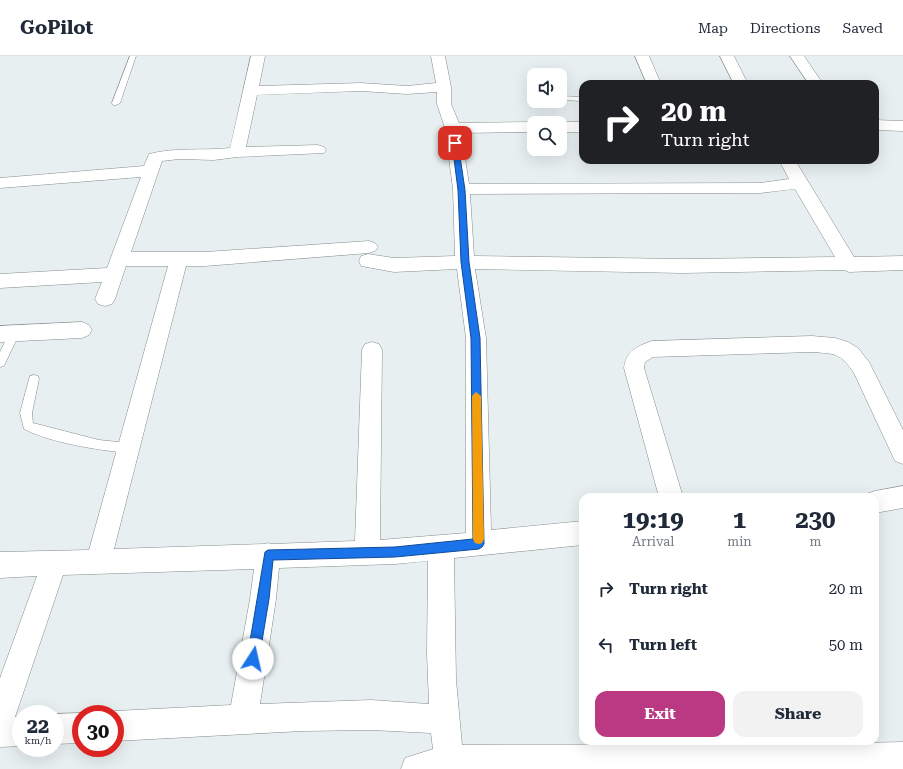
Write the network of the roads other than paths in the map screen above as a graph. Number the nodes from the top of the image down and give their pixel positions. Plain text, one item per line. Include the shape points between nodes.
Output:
1 (133, 56) edge
2 (258, 56) edge
3 (438, 56) edge
4 (642, 56) edge
5 (727, 56) edge
6 (796, 56) edge
7 (652, 80) edge
8 (739, 80) edge
9 (813, 80) edge
10 (444, 88) junction
11 (250, 91) junction
12 (567, 98) edge
13 (579, 99) edge
14 (116, 103) dead end
15 (879, 125) edge
16 (903, 126) edge
17 (527, 127) edge
18 (567, 127) edge
19 (579, 127) edge
20 (453, 128) junction
21 (318, 150) dead end
22 (238, 152) junction
23 (789, 164) edge
24 (151, 171) junction
25 (0, 183) edge
26 (800, 183) junction
27 (461, 190) junction
28 (179, 258) junction
29 (465, 262) junction
30 (903, 263) edge
31 (849, 264) junction
32 (118, 266) junction
33 (0, 281) edge
34 (105, 299) dead end
35 (82, 330) dead end
36 (7, 334) edge
37 (372, 350) dead end
38 (0, 363) edge
39 (34, 379) dead end
40 (128, 448) junction
41 (903, 454) edge
42 (670, 493) edge
43 (903, 497) edge
44 (879, 501) edge
45 (579, 533) edge
46 (479, 544) junction
47 (441, 548) junction
48 (367, 553) junction
49 (268, 555) junction
50 (98, 562) junction
51 (55, 563) junction
52 (0, 565) edge
53 (0, 717) edge
54 (243, 719) junction
55 (443, 720) junction
56 (124, 726) edge
57 (12, 731) edge
58 (0, 732) edge
59 (814, 750) edge
60 (903, 757) edge
61 (449, 760) junction
62 (416, 769) edge

1 - 14 lane
2 - 11 street
3 - 10 street
4 - 7 street
5 - 8 street
6 - 9 street
10 - 11 street via 407,90 361,87
10 - 20 street via 444,104
11 - 22 street
12 - 13 lane
15 - 16 street
17 - 20 street
18 - 19 street
20 - 27 street
21 - 22 street
22 - 24 street via 155,157
23 - 26 street
24 - 25 street
24 - 32 street
26 - 27 street via 760,188
26 - 31 street
27 - 29 street
28 - 29 street via 369,254 394,265
28 - 32 street
28 - 40 street
29 - 31 street via 683,266
29 - 46 street via 476,338
30 - 31 street
32 - 33 street
32 - 34 street
35 - 36 street
36 - 38 lane
37 - 48 street
39 - 40 lane via 26,413 28,426 99,445
40 - 50 street
41 - 42 street via 862,368 847,349 812,344 652,350 641,353 635,359 634,368
43 - 44 street
45 - 46 street
46 - 47 street
47 - 48 street
47 - 55 street
48 - 49 street
49 - 50 street
49 - 54 street
50 - 51 street
51 - 52 street
51 - 53 street
54 - 55 street via 371,715
54 - 56 street
55 - 61 street
57 - 58 street
59 - 60 street
59 - 61 street
61 - 62 street

